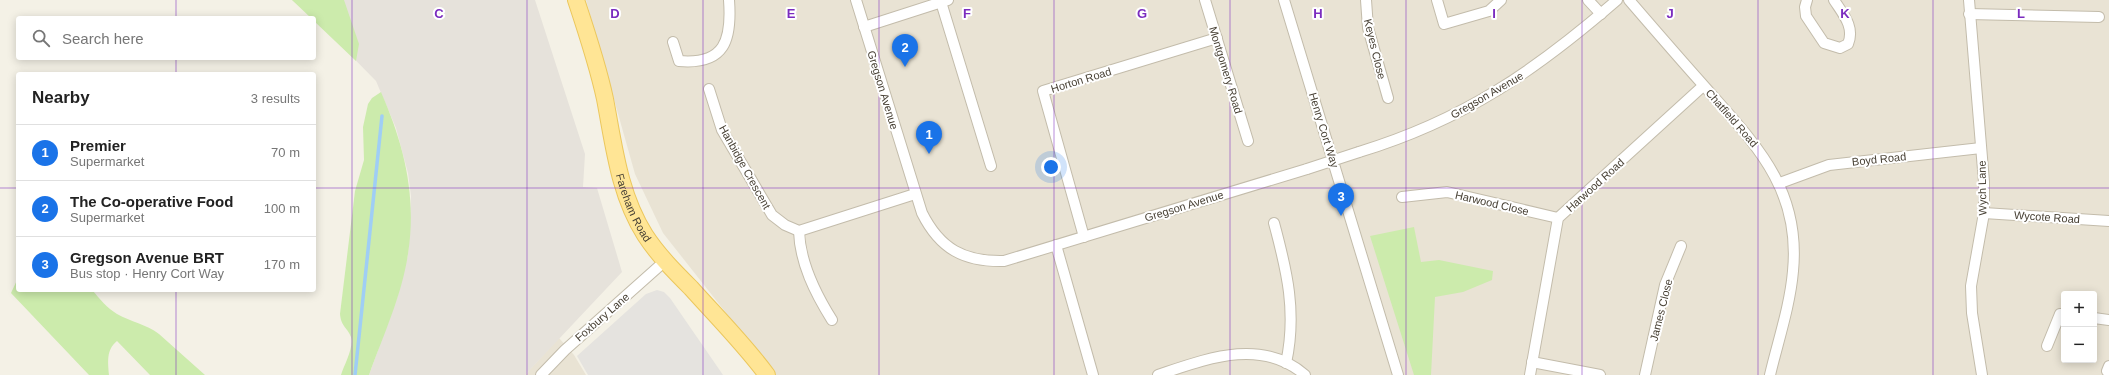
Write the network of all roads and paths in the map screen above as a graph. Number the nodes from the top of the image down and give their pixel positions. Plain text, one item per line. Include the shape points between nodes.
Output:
1 (576, 0) edge
2 (729, 0) edge
3 (856, 0) edge
4 (1205, 0) edge
5 (1284, 0) edge
6 (1366, 0) edge
7 (1438, 0) edge
8 (1501, 0) edge
9 (1588, 0) edge
10 (1617, 0) edge
11 (1629, 0) edge
12 (1807, 0) edge
13 (1834, 0) edge
14 (1969, 0) edge
15 (945, 1) edge
16 (1601, 14) junction
17 (1969, 14) junction
18 (2099, 17) dead end
19 (864, 27) junction
20 (1217, 38) junction
21 (673, 42) dead end
22 (1704, 86) junction
23 (709, 89) dead end
24 (1388, 98) dead end
25 (1248, 140) dead end
26 (1981, 148) junction
27 (991, 166) dead end
28 (1780, 183) junction
29 (915, 194) junction
30 (1402, 197) dead end
31 (1984, 213) junction
32 (1558, 218) junction
33 (2109, 221) edge
34 (1274, 223) dead end
35 (799, 231) junction
36 (1084, 237) junction
37 (1056, 246) junction
38 (1681, 246) dead end
39 (665, 261) junction
40 (2061, 314) edge
41 (2097, 318) edge
42 (832, 320) dead end
43 (2109, 320) edge
44 (2047, 346) dead end
45 (1532, 362) junction
46 (1286, 363) junction
47 (541, 375) edge
48 (767, 375) edge
49 (1093, 375) edge
50 (1158, 375) edge
51 (1305, 375) edge
52 (1398, 375) edge
53 (1530, 375) edge
54 (1600, 375) edge
55 (1645, 375) edge
56 (1770, 375) edge
57 (1982, 375) edge

1 - 39 main road, Fareham Road via 604,98 620,179 630,207
2 - 21 street via 729,31 722,50 716,56 690,62 679,61
3 - 19 street, Gregson Avenue
4 - 20 street, Montgomery Road
5 - 52 street, Henry Cort Way
6 - 24 street, Keyes Close via 1368,28
7 - 8 street via 1444,24 1489,12
9 - 16 street
10 - 16 street, Gregson Avenue
11 - 22 street, Chatfield Road
12 - 13 street via 1806,16 1813,27 1824,43 1840,48 1848,44 1851,36 1850,26
14 - 17 street, Wych Lane
15 - 19 street
15 - 27 street
16 - 36 street, Gregson Avenue, bridge via 1539,64 1483,100 1428,127 1307,169
17 - 18 street
17 - 26 street, Wych Lane
19 - 29 street, Gregson Avenue
20 - 25 street, Montgomery Road
20 - 36 street, Horton Road via 1043,91
22 - 28 street, Chatfield Road via 1754,142
22 - 32 street, Harwood Road
23 - 35 street, Hanbidge Crescent via 722,130 772,215
26 - 28 street, Boyd Road via 1829,165
26 - 31 street, Wych Lane
28 - 56 street, Chatfield Road via 1789,211 1793,270
29 - 35 street
29 - 37 street, Gregson Avenue via 929,227 940,240 964,256 984,262 1004,261
30 - 32 street, Harwood Close via 1447,192
31 - 33 street, Wycote Road
31 - 57 street, Wych Lane via 1971,286 1972,313
32 - 45 street, Harwood Road
34 - 46 street via 1286,267 1292,314 1291,341
35 - 42 street via 800,246 816,296
36 - 37 street, Gregson Avenue
37 - 49 street
38 - 55 street, James Close via 1665,285
39 - 47 street, Foxbury Lane via 565,350
39 - 48 main road, Fareham Road via 747,349
40 - 44 street
41 - 43 street
45 - 53 street, Harwood Road
45 - 54 street
46 - 50 street via 1258,354 1235,353
46 - 51 street

